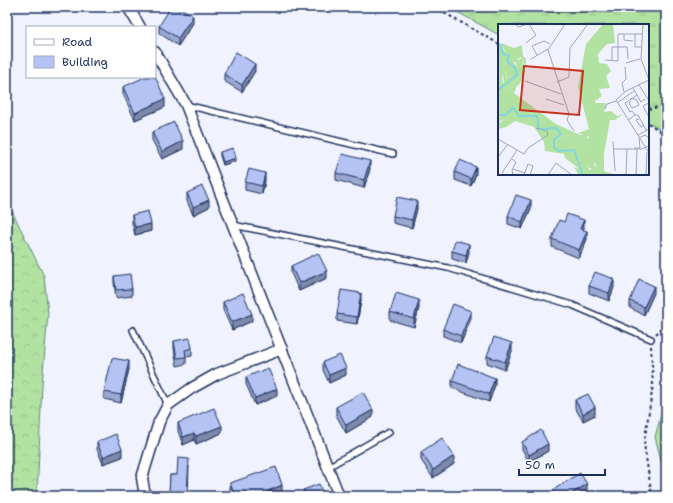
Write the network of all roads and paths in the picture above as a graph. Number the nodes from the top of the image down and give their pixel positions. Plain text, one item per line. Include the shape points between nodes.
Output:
1 (128, 7) edge
2 (434, 7) edge
3 (139, 26) edge
4 (498, 43) edge
5 (156, 54) edge
6 (186, 105) junction
7 (666, 106) edge
8 (649, 108) edge
9 (649, 124) edge
10 (666, 135) edge
11 (393, 154) dead end
12 (233, 225) junction
13 (666, 324) edge
14 (133, 330) dead end
15 (651, 339) junction
16 (282, 349) junction
17 (168, 405) junction
18 (389, 432) dead end
19 (328, 467) junction
20 (145, 496) edge
21 (339, 496) edge
22 (653, 496) edge

1 - 3 street
2 - 4 path
5 - 6 street
6 - 11 lane
6 - 12 street
7 - 8 path
9 - 10 path
12 - 15 lane via 448,268 572,305
12 - 16 street
13 - 15 path
14 - 17 lane
15 - 22 path via 653,385 644,444
16 - 17 street via 217,374
16 - 19 street
17 - 20 street via 159,422 142,478
18 - 19 lane
19 - 21 street

